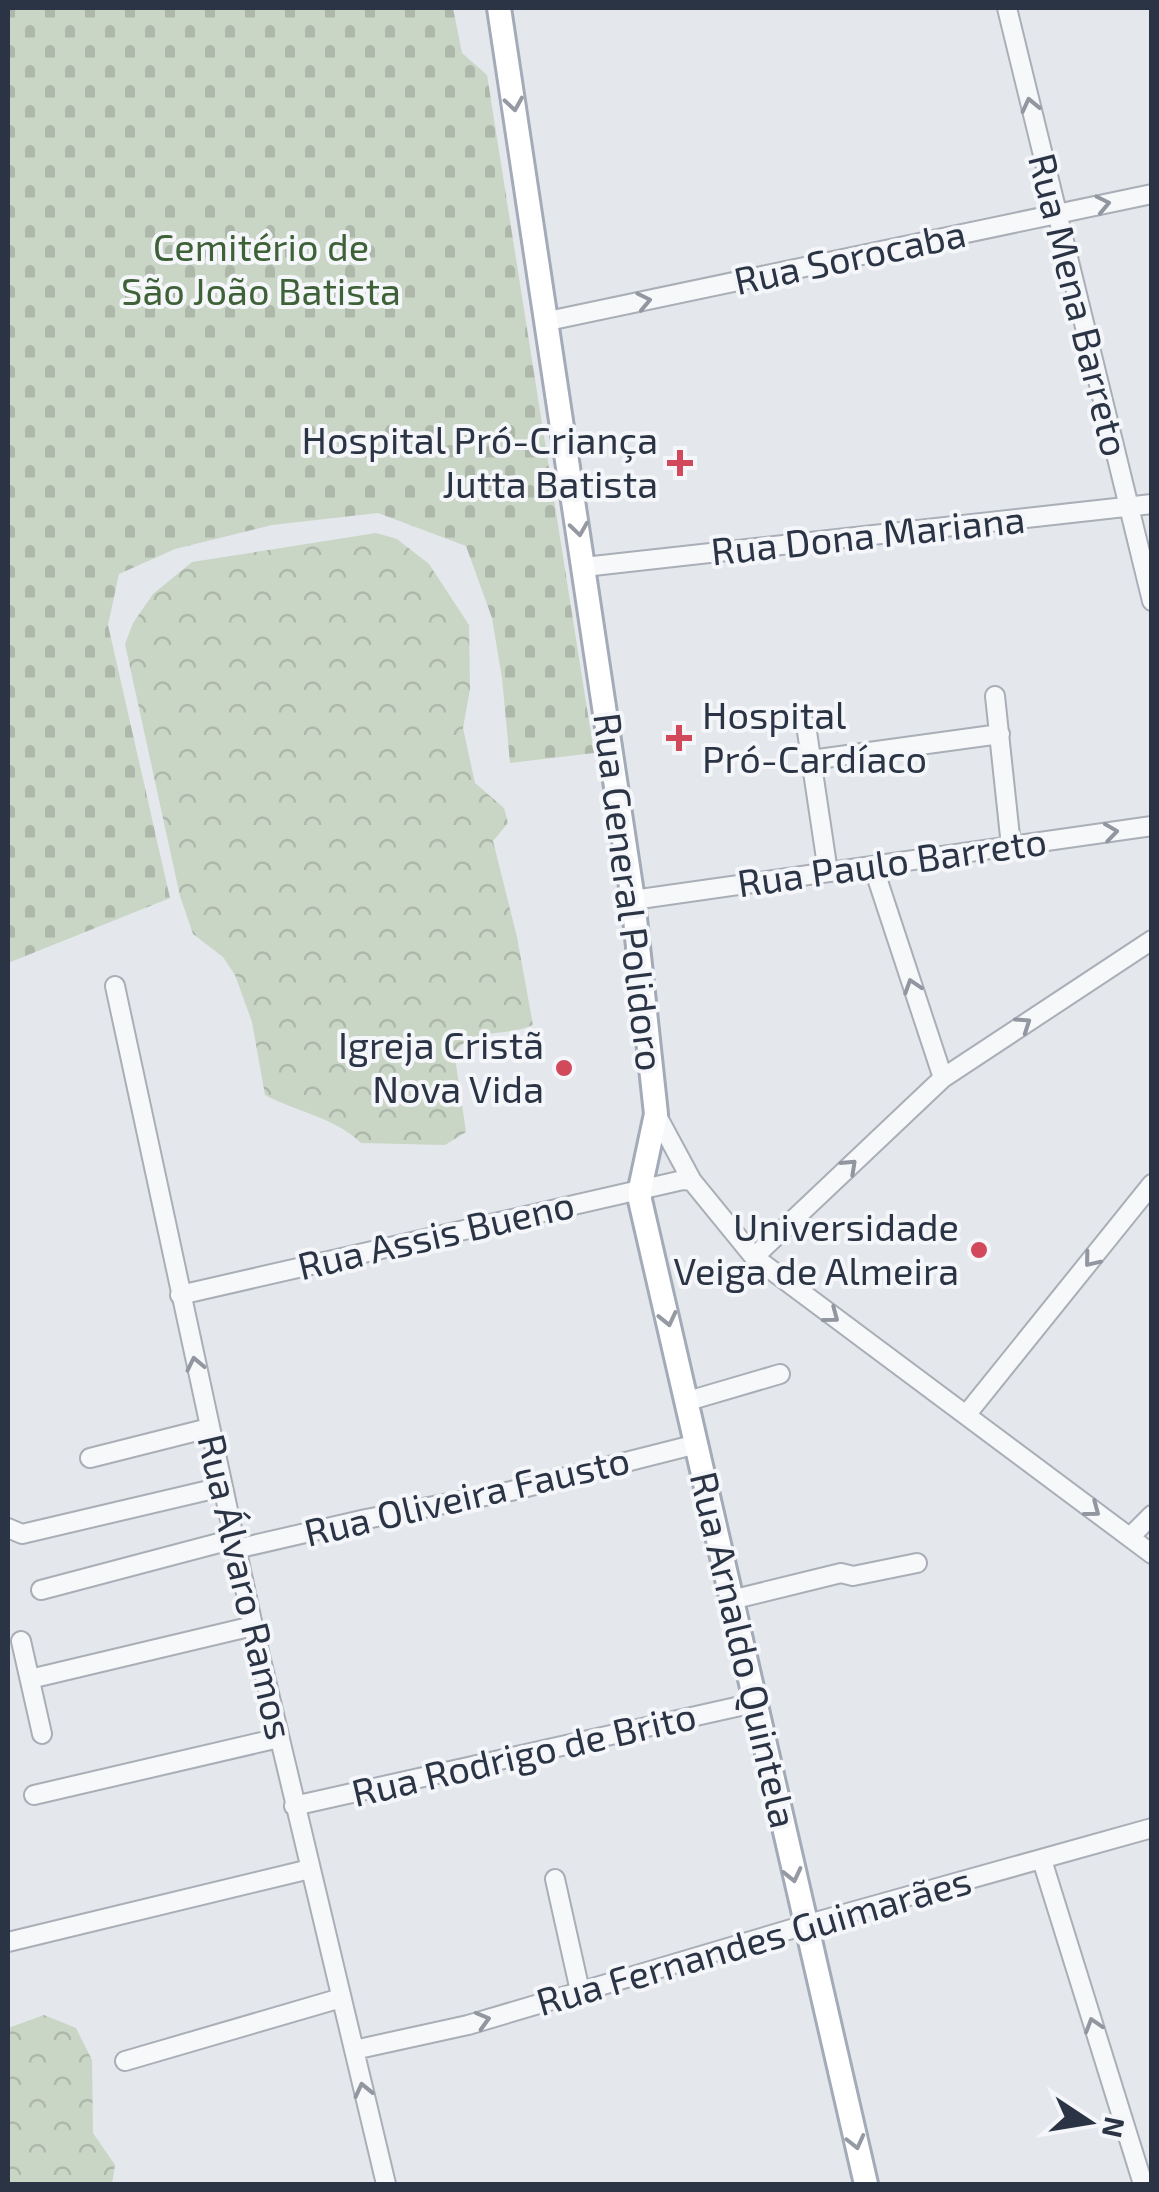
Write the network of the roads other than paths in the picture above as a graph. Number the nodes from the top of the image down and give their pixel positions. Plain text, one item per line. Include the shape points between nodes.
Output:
1 (499, 8) edge
2 (1007, 8) edge
3 (1152, 194) edge
4 (1055, 214) junction
5 (548, 320) junction
6 (1152, 504) edge
7 (1128, 507) junction
8 (584, 567) junction
9 (1152, 601) edge
10 (995, 696) dead end
11 (806, 725) dead end
12 (1000, 734) junction
13 (811, 760) junction
14 (1152, 826) edge
15 (1011, 846) junction
16 (873, 866) junction
17 (828, 872) junction
18 (633, 900) junction
19 (1152, 940) edge
20 (115, 986) dead end
21 (943, 1078) junction
22 (656, 1114) junction
23 (692, 1181) junction
24 (1152, 1184) edge
25 (640, 1189) junction
26 (754, 1257) junction
27 (180, 1295) junction
28 (780, 1374) dead end
29 (688, 1401) junction
30 (966, 1416) junction
31 (209, 1428) junction
32 (698, 1444) junction
33 (90, 1458) dead end
34 (222, 1486) junction
35 (1152, 1514) edge
36 (8, 1528) edge
37 (1130, 1538) junction
38 (235, 1544) junction
39 (1152, 1554) edge
40 (917, 1564) dead end
41 (40, 1590) dead end
42 (731, 1600) junction
43 (253, 1626) junction
44 (21, 1641) dead end
45 (30, 1680) junction
46 (754, 1703) junction
47 (42, 1734) dead end
48 (279, 1738) junction
49 (34, 1794) dead end
50 (294, 1806) junction
51 (1152, 1828) edge
52 (1042, 1860) junction
53 (310, 1870) junction
54 (555, 1879) dead end
55 (804, 1924) junction
56 (8, 1942) edge
57 (580, 1991) junction
58 (341, 1998) junction
59 (354, 2050) junction
60 (125, 2061) dead end
61 (386, 2184) edge
62 (866, 2184) edge
63 (1143, 2184) edge

1 -> 5 main road, Rua General Polidoro
4 -> 2 street, Rua Mena Barreto
4 -> 3 street, Rua Sorocaba
5 -> 4 street, Rua Sorocaba
4 - 7 street, Rua Mena Barreto
5 -> 8 main road, Rua General Polidoro
6 - 7 street, Rua Dona Mariana
7 - 8 street, Rua Dona Mariana
7 - 9 street, Rua Mena Barreto
8 - 18 main road, Rua General Polidoro
10 - 12 street
11 - 13 street
12 - 13 street
12 - 15 street
13 - 17 street
15 -> 14 street, Rua Paulo Barreto
15 - 16 street, Rua Paulo Barreto
16 - 17 street, Rua Paulo Barreto
21 -> 16 street
17 - 18 street, Rua Paulo Barreto
18 - 22 main road, Rua General Polidoro
21 -> 19 street
20 - 27 street, Rua Álvaro Ramos
26 -> 21 street
22 - 23 street, Rua General Polidoro
22 - 25 main road, Rua Arnaldo Quintela
23 - 25 street, Rua Assis Bueno
23 - 26 street, Rua General Polidoro
24 -> 30 street
25 - 27 street, Rua Assis Bueno
25 -> 29 main road, Rua Arnaldo Quintela
26 -> 30 street, Rua General Polidoro
31 -> 27 street, Rua Álvaro Ramos
28 - 29 street
29 - 32 main road, Rua Arnaldo Quintela
30 -> 37 street, Rua General Polidoro
31 - 33 street
31 - 34 street, Rua Álvaro Ramos
32 - 38 street, Rua Oliveira Fausto via 511,1491
32 - 42 main road, Rua Arnaldo Quintela
34 - 36 street via 22,1534
34 - 38 street, Rua Álvaro Ramos
35 - 37 street
37 - 39 street, Rua General Polidoro
38 - 41 street, Rua Oliveira Fausto
38 - 43 street, Rua Álvaro Ramos
40 - 42 street via 841,1573
42 - 46 main road, Rua Arnaldo Quintela
43 - 45 street
43 - 48 street, Rua Álvaro Ramos
44 - 45 street
45 - 47 street
46 - 50 street, Rua Rodrigo de Brito
46 -> 55 main road, Rua Arnaldo Quintela
48 - 49 street
48 - 50 street, Rua Álvaro Ramos
50 - 53 street, Rua Álvaro Ramos
51 - 52 street, Rua Fernandes Guimarães
52 - 55 street, Rua Fernandes Guimarães
63 -> 52 street
53 - 56 street
53 - 58 street, Rua Álvaro Ramos
54 - 57 street
55 - 57 street, Rua Fernandes Guimarães
55 -> 62 main road, Rua Arnaldo Quintela
59 -> 57 street, Rua Fernandes Guimarães
58 - 59 street, Rua Álvaro Ramos
58 - 60 street
61 -> 59 street, Rua Álvaro Ramos

